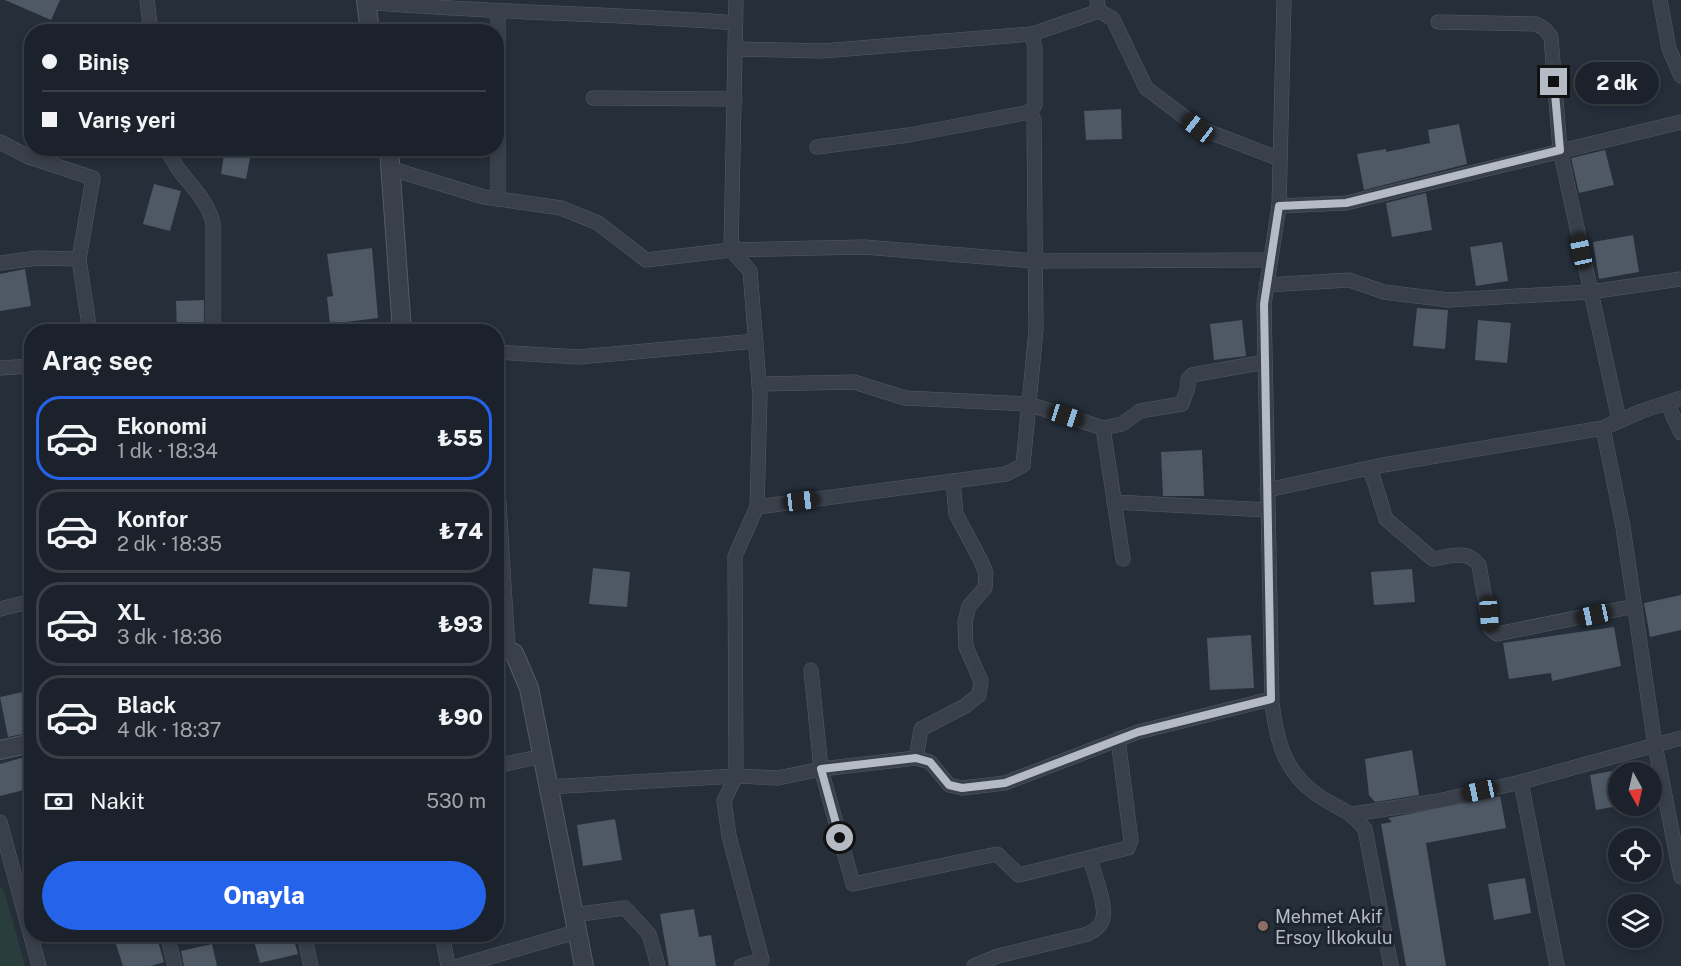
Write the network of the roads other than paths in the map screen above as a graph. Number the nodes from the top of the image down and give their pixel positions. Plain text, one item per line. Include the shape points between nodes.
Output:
1 (147, 0) edge
2 (736, 0) edge
3 (1284, 0) edge
4 (1660, 0) edge
5 (366, 1) edge
6 (1098, 5) edge
7 (498, 12) junction
8 (1438, 22) dead end
9 (736, 23) junction
10 (151, 24) edge
11 (369, 24) edge
12 (498, 24) edge
13 (1032, 34) junction
14 (736, 49) junction
15 (1681, 76) edge
16 (593, 98) dead end
17 (735, 99) junction
18 (1030, 112) junction
19 (1681, 122) edge
20 (0, 142) edge
21 (817, 147) dead end
22 (1560, 150) junction
23 (24, 154) edge
24 (27, 156) edge
25 (171, 156) edge
26 (390, 156) edge
27 (498, 156) edge
28 (1280, 159) junction
29 (392, 169) junction
30 (498, 199) junction
31 (1279, 206) junction
32 (731, 250) junction
33 (79, 258) junction
34 (1270, 260) junction
35 (1035, 261) junction
36 (0, 263) edge
37 (1681, 279) edge
38 (1266, 285) junction
39 (1590, 292) junction
40 (89, 324) edge
41 (213, 324) edge
42 (401, 324) edge
43 (756, 341) junction
44 (504, 352) edge
45 (1265, 362) junction
46 (24, 366) edge
47 (0, 368) edge
48 (759, 384) junction
49 (1681, 398) edge
50 (1667, 403) junction
51 (1028, 404) junction
52 (1619, 420) junction
53 (1103, 428) junction
54 (1604, 428) junction
55 (1681, 433) edge
56 (1370, 468) junction
57 (954, 481) junction
58 (1267, 490) junction
59 (1114, 501) junction
60 (758, 507) junction
61 (1268, 510) junction
62 (1123, 559) dead end
63 (24, 603) edge
64 (1635, 606) junction
65 (0, 609) edge
66 (504, 648) edge
67 (811, 670) dead end
68 (1271, 699) junction
69 (1681, 738) edge
70 (1118, 740) junction
71 (24, 745) edge
72 (1655, 745) junction
73 (0, 750) edge
74 (543, 756) junction
75 (916, 758) junction
76 (504, 764) edge
77 (821, 769) junction
78 (736, 776) junction
79 (1521, 782) junction
80 (548, 787) junction
81 (1353, 814) junction
82 (0, 822) edge
83 (1090, 858) junction
84 (6, 872) edge
85 (1681, 877) edge
86 (24, 923) edge
87 (575, 924) junction
88 (31, 942) edge
89 (168, 942) edge
90 (306, 942) edge
91 (444, 942) edge
92 (39, 966) edge
93 (175, 966) edge
94 (311, 966) edge
95 (448, 966) edge
96 (459, 966) edge
97 (584, 966) edge
98 (658, 966) edge
99 (741, 966) edge
100 (974, 966) edge
101 (1391, 966) edge
102 (1557, 966) edge

1 - 10 street
2 - 9 street
3 - 28 street
4 - 15 street via 1669,49
5 - 7 street
5 - 11 street
6 - 13 street
6 - 28 street via 1113,19 1146,88 1198,128
7 - 9 street via 653,16
7 - 12 street
8 - 22 street via 1536,24 1545,29 1551,37
9 - 14 street
13 - 14 street via 822,51
13 - 18 street via 1035,105
14 - 17 street
16 - 17 street
17 - 32 street
18 - 21 street via 909,135
18 - 35 street via 1034,120
19 - 22 street
20 - 23 street
22 - 31 street via 1346,203
22 - 39 street
24 - 33 street via 93,178
25 - 41 street via 179,173 210,209
26 - 29 street
27 - 30 street
28 - 31 street
29 - 30 street
29 - 42 street
30 - 32 street via 561,208 598,223 646,260
31 - 34 street
32 - 35 street via 864,247
32 - 43 street via 750,272
33 - 36 street
33 - 40 street
34 - 35 street
34 - 38 street
35 - 51 street via 1036,330
37 - 39 street
38 - 39 street via 1349,280 1384,292 1448,300
38 - 45 street
39 - 52 street
43 - 44 street via 579,357
43 - 48 street
45 - 53 street via 1192,375 1182,404 1140,411 1122,424
45 - 58 street
46 - 47 street
48 - 51 street via 854,382 905,398
48 - 60 street
49 - 50 street
50 - 52 street
50 - 55 street
51 - 53 street
51 - 57 street via 1023,465 1006,474
52 - 54 street
53 - 59 street
54 - 56 street
54 - 64 street
56 - 58 street
56 - 64 street via 1386,519 1409,541 1433,559 1466,554 1475,559 1490,628 1497,634
57 - 60 street
57 - 75 street via 956,514 986,573 985,588 969,606 965,622 966,647 981,681 979,695 921,729
58 - 61 street
59 - 61 street
59 - 62 street
60 - 78 street via 735,556
61 - 68 street
63 - 65 street
64 - 72 street
66 - 74 street via 514,653 529,688
67 - 77 street
68 - 70 street
68 - 81 street via 1278,744 1294,772 1316,794
69 - 72 street
70 - 75 street via 1005,783 962,788 949,785 930,762
70 - 83 street via 1131,840 1128,848
71 - 73 street
72 - 79 street
72 - 85 street
74 - 76 street
74 - 80 street
75 - 77 street
77 - 78 street via 778,778
77 - 83 street via 852,884 997,854 1018,875
78 - 80 street
78 - 99 street via 724,801 729,836 762,960
79 - 81 street via 1438,801
79 - 102 street
80 - 87 street
81 - 101 street via 1367,837
82 - 84 street
83 - 100 street via 1103,905 1104,919 1099,926 1088,934 998,956
84 - 86 street
87 - 96 street
87 - 97 street
87 - 98 street via 625,908 649,933
88 - 92 street
89 - 93 street
90 - 94 street
91 - 95 street

